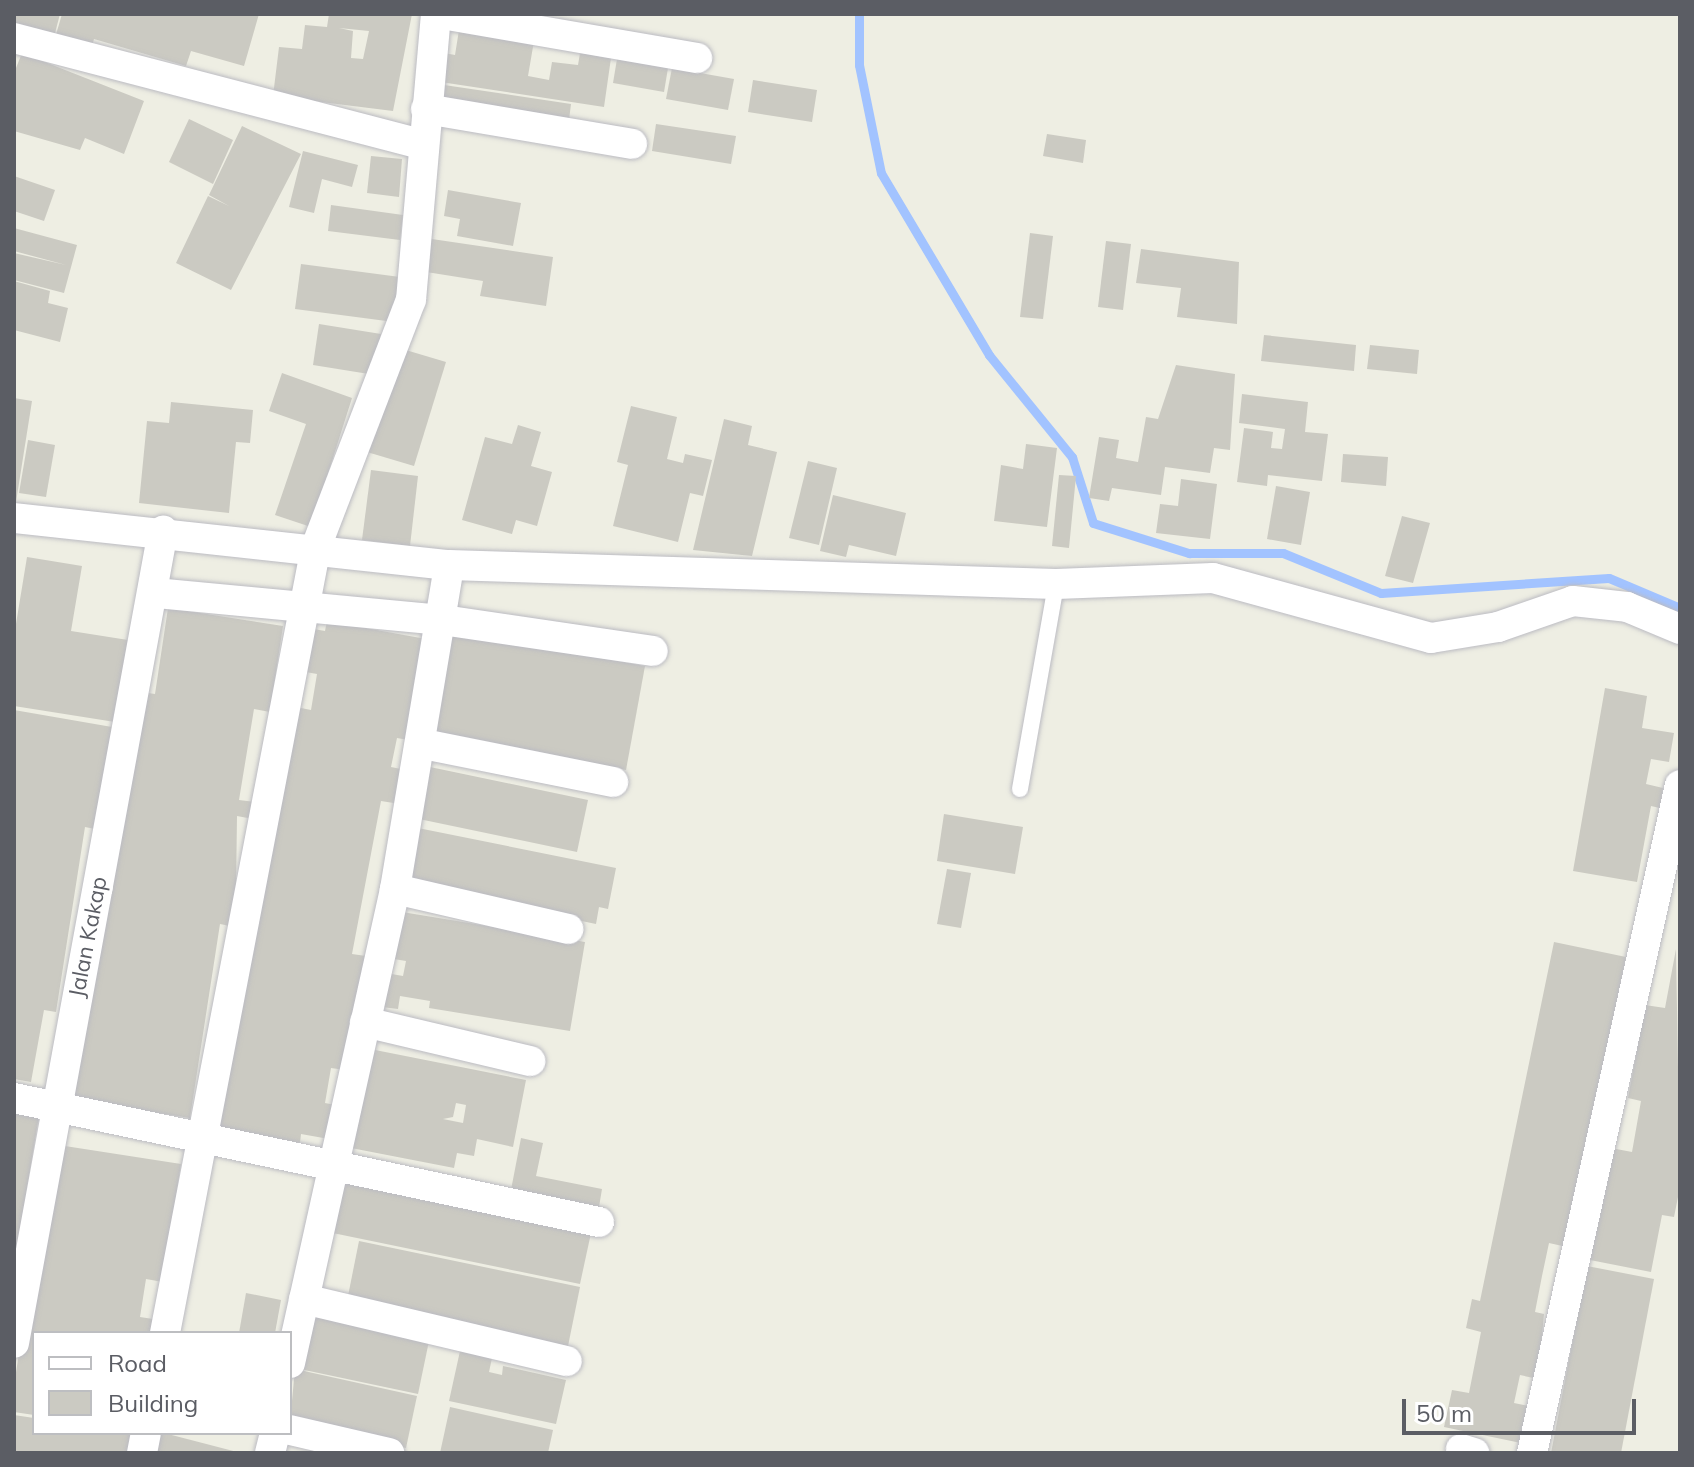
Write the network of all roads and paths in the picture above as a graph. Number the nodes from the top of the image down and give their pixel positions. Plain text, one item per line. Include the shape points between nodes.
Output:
1 (439, 14) edge
2 (14, 38) edge
3 (697, 58) dead end
4 (426, 109) junction
5 (422, 144) junction
6 (632, 144) dead end
7 (15, 525) edge
8 (163, 531) junction
9 (316, 547) junction
10 (449, 565) junction
11 (1056, 584) junction
12 (156, 593) junction
13 (303, 606) junction
14 (443, 620) junction
15 (1680, 629) edge
16 (653, 651) dead end
17 (423, 744) junction
18 (613, 782) dead end
19 (1680, 785) edge
20 (1020, 789) dead end
21 (395, 889) junction
22 (568, 929) dead end
23 (365, 1022) junction
24 (530, 1061) dead end
25 (14, 1098) edge
26 (54, 1107) junction
27 (201, 1138) junction
28 (333, 1165) junction
29 (599, 1222) dead end
30 (304, 1299) junction
31 (165, 1331) edge
32 (14, 1343) edge
33 (292, 1354) edge
34 (567, 1361) dead end
35 (292, 1430) edge
36 (389, 1453) edge
37 (1532, 1453) edge

1 - 3 street
1 - 4 street
2 - 5 street
4 - 5 street
4 - 6 street
5 - 9 street via 411,300
7 - 8 street
8 - 9 street
8 - 12 street, Jalan Kakap
9 - 10 street
9 - 13 street
10 - 11 street
10 - 14 street
11 - 15 street via 1213,578 1431,638 1498,627 1573,601 1627,607
11 - 20 lane
12 - 13 street
12 - 26 street, Jalan Kakap
13 - 14 street
13 - 27 street
14 - 16 street
14 - 17 street
17 - 18 street
17 - 21 street
19 - 37 street
21 - 22 street
21 - 23 street
23 - 24 street
23 - 28 street
25 - 26 street
26 - 27 street
26 - 32 street, Jalan Kakap
27 - 28 street
27 - 31 street
28 - 29 street
28 - 30 street
30 - 33 street
30 - 34 street
35 - 36 street

